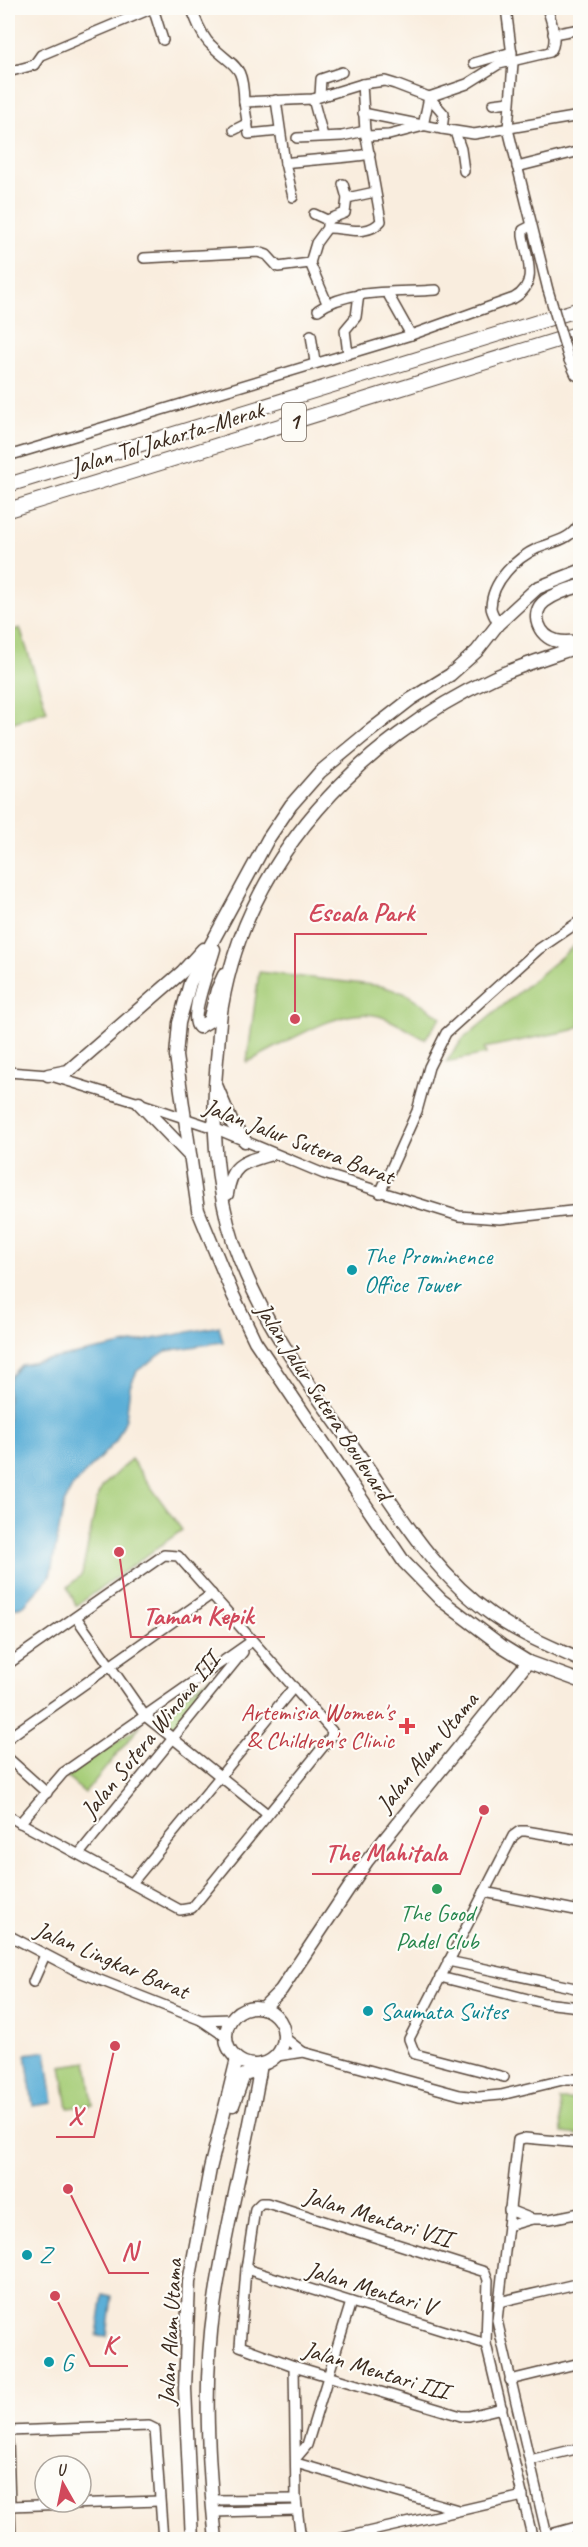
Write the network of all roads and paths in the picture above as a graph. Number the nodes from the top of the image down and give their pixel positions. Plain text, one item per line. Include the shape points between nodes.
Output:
1 (153, 8) edge
2 (191, 8) edge
3 (517, 8) edge
4 (547, 8) edge
5 (506, 9) edge
6 (580, 29) edge
7 (554, 34) junction
8 (163, 40) dead end
9 (512, 52) junction
10 (474, 63) dead end
11 (513, 63) junction
12 (8, 72) edge
13 (342, 72) dead end
14 (362, 84) junction
15 (429, 97) junction
16 (316, 98) junction
17 (276, 100) junction
18 (244, 102) junction
19 (509, 102) junction
20 (494, 104) dead end
21 (363, 113) junction
22 (580, 116) edge
23 (248, 123) junction
24 (423, 126) junction
25 (442, 129) junction
26 (508, 129) junction
27 (234, 130) dead end
28 (279, 131) junction
29 (455, 132) junction
30 (366, 134) junction
31 (322, 136) junction
32 (297, 138) dead end
33 (576, 152) dead end
34 (370, 154) junction
35 (285, 163) junction
36 (517, 167) junction
37 (464, 171) dead end
38 (343, 184) dead end
39 (375, 192) junction
40 (293, 197) dead end
41 (347, 198) junction
42 (314, 214) dead end
43 (327, 224) junction
44 (531, 226) junction
45 (144, 258) dead end
46 (310, 263) junction
47 (436, 290) dead end
48 (359, 294) junction
49 (388, 294) junction
50 (327, 303) junction
51 (580, 309) edge
52 (318, 310) dead end
53 (580, 333) edge
54 (411, 335) junction
55 (311, 336) dead end
56 (348, 354) junction
57 (315, 362) junction
58 (580, 377) edge
59 (8, 456) edge
60 (8, 485) edge
61 (8, 510) edge
62 (580, 523) edge
63 (580, 571) edge
64 (580, 586) edge
65 (498, 624) junction
66 (580, 644) edge
67 (580, 921) edge
68 (218, 933) junction
69 (239, 943) junction
70 (8, 1072) edge
71 (48, 1075) junction
72 (215, 1081) junction
73 (139, 1103) junction
74 (185, 1119) junction
75 (213, 1128) junction
76 (245, 1141) junction
77 (272, 1154) junction
78 (189, 1155) junction
79 (380, 1193) junction
80 (226, 1207) junction
81 (580, 1210) edge
82 (212, 1594) junction
83 (76, 1617) junction
84 (252, 1641) junction
85 (580, 1660) edge
86 (528, 1662) junction
87 (8, 1664) edge
88 (110, 1666) junction
89 (580, 1681) edge
90 (294, 1687) junction
91 (145, 1716) junction
92 (8, 1738) edge
93 (171, 1738) junction
94 (8, 1758) edge
95 (219, 1776) junction
96 (47, 1793) junction
97 (266, 1813) junction
98 (8, 1816) edge
99 (20, 1823) junction
100 (580, 1840) edge
101 (79, 1854) junction
102 (132, 1883) junction
103 (484, 1892) junction
104 (580, 1911) edge
105 (8, 1935) edge
106 (45, 1955) junction
107 (448, 1961) junction
108 (440, 1977) junction
109 (33, 1982) dead end
110 (580, 1989) edge
111 (281, 1990) junction
112 (580, 2007) edge
113 (263, 2008) junction
114 (279, 2018) junction
115 (231, 2019) junction
116 (201, 2020) junction
117 (226, 2037) junction
118 (285, 2038) junction
119 (303, 2052) junction
120 (277, 2056) junction
121 (237, 2059) junction
122 (260, 2070) junction
123 (504, 2077) dead end
124 (580, 2079) edge
125 (219, 2129) junction
126 (580, 2143) edge
127 (509, 2210) junction
128 (580, 2213) edge
129 (532, 2219) junction
130 (508, 2226) junction
131 (246, 2269) junction
132 (580, 2283) edge
133 (351, 2302) junction
134 (499, 2302) junction
135 (486, 2344) junction
136 (580, 2363) edge
137 (294, 2366) junction
138 (328, 2376) junction
139 (510, 2379) junction
140 (208, 2388) junction
141 (185, 2389) junction
142 (502, 2408) junction
143 (8, 2432) edge
144 (8, 2440) edge
145 (580, 2448) edge
146 (296, 2460) junction
147 (530, 2460) junction
148 (523, 2496) junction
149 (296, 2499) junction
150 (159, 2501) junction
151 (10, 2506) junction
152 (213, 2506) junction
153 (297, 2510) junction
154 (459, 2511) junction
155 (580, 2526) edge
156 (548, 2537) edge
157 (11, 2540) edge
158 (163, 2540) edge
159 (192, 2540) edge
160 (216, 2540) edge
161 (301, 2540) edge
162 (333, 2540) edge
163 (533, 2540) edge

1 - 8 street
1 - 12 street via 41,55 34,65
2 - 18 street via 210,45 235,64 241,75
3 - 5 street
4 - 7 street
5 - 9 street
6 - 7 street
7 - 11 street via 550,52
9 - 10 street
9 - 11 street
11 - 15 street via 499,64 467,84
11 - 19 street
13 - 16 street via 321,79
14 - 15 street via 385,81
14 - 16 street
14 - 21 street
15 - 24 street
15 - 25 street via 444,114
16 - 17 street
16 - 31 street
17 - 18 street
17 - 28 street
18 - 23 street
19 - 20 street
19 - 26 street
21 - 24 street
21 - 30 street
22 - 26 street
23 - 27 street
23 - 28 street via 251,135
24 - 25 street
24 - 30 street via 389,135
25 - 29 street
26 - 29 street via 474,134
26 - 36 street
28 - 35 street
29 - 37 street
30 - 31 street
30 - 34 street
31 - 32 street
33 - 36 street
34 - 35 street
34 - 39 street
35 - 40 street
36 - 44 street
38 - 41 street
39 - 41 street
39 - 43 street via 381,214 378,225 349,231
41 - 43 street via 345,213
42 - 43 street
43 - 46 street
44 - 54 street via 523,230 530,279 523,293
44 - 58 street, bridge via 568,360
45 - 46 street via 258,252 278,267
46 - 50 street
47 - 49 street
48 - 49 street
48 - 50 street
48 - 56 street via 356,317 345,330
49 - 54 street
50 - 52 street
51 - 60 highway, Jalan Tol Jakarta–Merak / 1
53 - 61 highway, Jalan Tol Jakarta–Merak / 1
54 - 56 street
55 - 57 street
56 - 57 street
57 - 59 street
62 - 65 street via 574,533 519,559 505,573 491,609
63 - 65 main road, Jalan Jalur Sutera Boulevard via 537,588
64 - 66 main road via 543,602 537,613 537,625 556,641
65 - 68 main road, Jalan Jalur Sutera Boulevard via 477,651 450,675 411,699 320,772 268,839
66 - 69 main road, Jalan Jalur Sutera Boulevard via 464,693 399,734 361,765 316,810 291,845 270,877
67 - 79 street via 539,949 446,1033 429,1067 417,1112
68 - 69 main road via 193,1017 199,1027 209,1021 217,990
68 - 71 main road via 182,972 68,1071
68 - 74 main road, Jalan Jalur Sutera Boulevard via 190,983 179,1023 176,1056
69 - 72 main road, Jalan Jalur Sutera Boulevard via 222,1004
70 - 71 street, Jalan Jalur Sutera Barat
71 - 73 street, Jalan Jalur Sutera Barat
72 - 75 main road, Jalan Jalur Sutera Boulevard
72 - 76 main road via 232,1123
73 - 74 street, Jalan Jalur Sutera Barat
73 - 78 main road
74 - 75 street, Jalan Jalur Sutera Barat
74 - 78 main road, Jalan Jalur Sutera Boulevard
75 - 76 street, Jalan Jalur Sutera Barat
75 - 80 main road, Jalan Jalur Sutera Boulevard
76 - 77 street, Jalan Jalur Sutera Barat
77 - 79 street, Jalan Jalur Sutera Barat
77 - 80 main road via 241,1164 229,1178
78 - 86 main road, Jalan Jalur Sutera Boulevard via 198,1210 213,1250 251,1333 268,1360 405,1562 441,1600
79 - 81 street, Jalan Jalur Sutera Barat via 448,1214 476,1218
80 - 85 main road, Jalan Jalur Sutera Boulevard via 234,1244 277,1334 324,1408 425,1550 454,1584 490,1614
82 - 83 street via 178,1556 164,1555
82 - 84 street
82 - 88 street
83 - 87 street
83 - 88 street
84 - 90 street
84 - 91 street
84 - 93 street, Jalan Sutera Winona III
86 - 89 main road, Jalan Jalur Sutera Boulevard
86 - 111 main road, Jalan Alam Utama via 367,1861
88 - 91 street
88 - 92 street
90 - 95 street
90 - 97 street via 332,1731 331,1737
91 - 93 street
91 - 96 street via 63,1773
93 - 95 street
93 - 101 street, Jalan Sutera Winona III
94 - 96 street
95 - 97 street
95 - 102 street
96 - 99 street
97 - 102 street via 192,1908 180,1910
98 - 99 street
99 - 101 street
100 - 103 street via 520,1831 513,1836
101 - 102 street
103 - 104 street
103 - 107 street
105 - 106 street, Jalan Lingkar Barat
106 - 109 street
106 - 116 street, Jalan Lingkar Barat
107 - 108 street
107 - 110 street
108 - 112 street via 544,2003
108 - 123 street via 409,2039 411,2050
111 - 113 main road, Jalan Alam Utama
111 - 114 main road, Jalan Alam Utama
113 - 114 main road
113 - 115 main road via 246,2009
114 - 118 main road
115 - 116 street, Jalan Lingkar Barat
115 - 117 main road
116 - 117 street, Jalan Lingkar Barat
117 - 121 main road
118 - 119 street
118 - 120 main road
119 - 120 street
119 - 124 street via 478,2097
120 - 122 main road
121 - 122 main road
121 - 125 main road, Jalan Alam Utama
122 - 125 main road via 244,2075 230,2117
122 - 140 main road, Jalan Alam Utama via 213,2308
125 - 141 main road, Jalan Alam Utama via 189,2282
126 - 127 street via 518,2140
127 - 129 street
127 - 130 street
128 - 129 street
129 - 130 street
130 - 134 street
131 - 133 street, Jalan Mentari V
131 - 135 street, Jalan Mentari VII via 255,2209 261,2203 482,2270 488,2280
131 - 137 street, Jalan Mentari III via 240,2346
132 - 134 street
133 - 135 street, Jalan Mentari V
133 - 138 street
134 - 139 street via 497,2320
135 - 142 street
136 - 139 street
137 - 138 street, Jalan Mentari III
137 - 146 street
138 - 142 street, Jalan Mentari III via 461,2416
138 - 146 street via 307,2445
139 - 147 street
140 - 141 main road
140 - 152 main road, Jalan Alam Utama
141 - 159 main road, Jalan Alam Utama
142 - 148 street
143 - 150 street via 149,2426 157,2434
144 - 151 street
145 - 147 street
146 - 149 street
146 - 154 street
147 - 156 street
148 - 154 street
148 - 163 street
149 - 152 street
149 - 153 street
150 - 151 street
150 - 158 street
151 - 157 street
152 - 153 street
152 - 160 main road, Jalan Alam Utama
153 - 161 street
154 - 162 street
155 - 156 street

